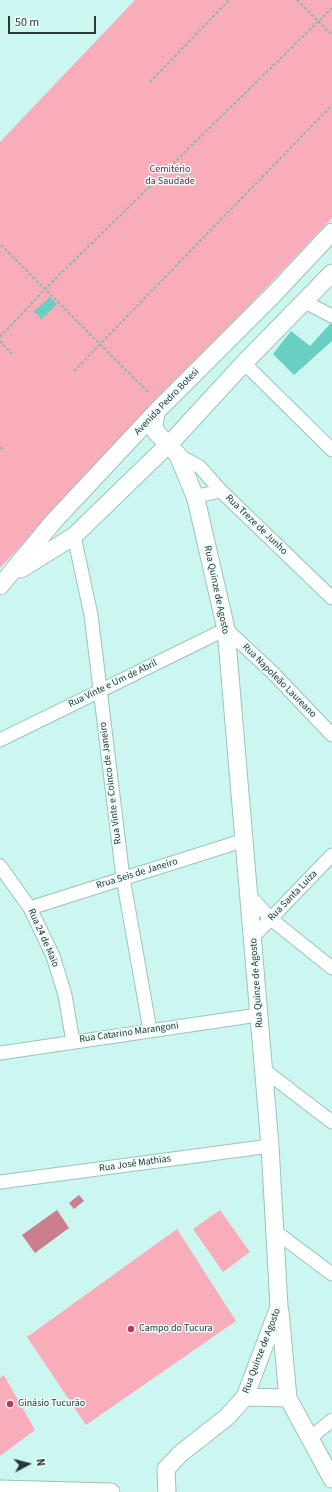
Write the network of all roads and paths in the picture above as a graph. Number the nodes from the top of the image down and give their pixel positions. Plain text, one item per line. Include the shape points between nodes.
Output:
1 (229, 0) edge
2 (296, 0) edge
3 (332, 8) edge
4 (319, 22) junction
5 (332, 35) edge
6 (150, 82) dead end
7 (332, 105) edge
8 (332, 232) edge
9 (1, 245) dead end
10 (332, 273) edge
11 (46, 288) junction
12 (274, 294) junction
13 (303, 301) junction
14 (332, 316) edge
15 (0, 337) edge
16 (0, 341) edge
17 (100, 344) junction
18 (13, 355) dead end
19 (244, 363) junction
20 (74, 371) dead end
21 (150, 393) dead end
22 (156, 412) junction
23 (0, 447) edge
24 (4, 450) dead end
25 (173, 450) junction
26 (332, 450) edge
27 (221, 491) junction
28 (196, 499) junction
29 (74, 536) junction
30 (4, 581) edge
31 (332, 598) edge
32 (226, 629) junction
33 (100, 690) junction
34 (332, 735) edge
35 (0, 740) edge
36 (245, 840) junction
37 (332, 856) edge
38 (0, 866) edge
39 (123, 878) junction
40 (249, 895) junction
41 (30, 908) junction
42 (271, 919) junction
43 (253, 937) junction
44 (332, 968) edge
45 (258, 1015) junction
46 (150, 1030) junction
47 (73, 1042) junction
48 (0, 1052) edge
49 (264, 1070) junction
50 (332, 1122) edge
51 (270, 1146) junction
52 (0, 1182) edge
53 (276, 1232) junction
54 (332, 1274) edge
55 (279, 1307) junction
56 (245, 1397) junction
57 (288, 1398) junction
58 (332, 1420) edge
59 (310, 1438) junction
60 (332, 1479) edge
61 (0, 1489) edge
62 (111, 1492) edge
63 (167, 1492) edge

1 - 6 path
2 - 4 path
3 - 4 path
4 - 5 path
4 - 11 path
7 - 17 path
8 - 12 main road, Avenida Pedro Botesi
9 - 11 path
10 - 13 main road, Avenida Pedro Botesi
11 - 15 path
11 - 17 path
12 - 13 main road
12 - 22 main road, Avenida Pedro Botesi
13 - 14 street
13 - 19 main road, Avenida Pedro Botesi
16 - 18 path
17 - 20 path
17 - 21 path
19 - 25 main road, Avenida Pedro Botesi
19 - 26 street
22 - 25 main road, Rua Quinze de Agosto via 156,432
22 - 30 main road, Avenida Pedro Botesi via 54,521
23 - 24 path
25 - 27 street, Rua Treze de Junho via 200,467
25 - 28 main road, Rua Quinze de Agosto
25 - 29 main road, Avenida Pedro Botesi
27 - 28 street
27 - 31 street, Rua Treze de Junho
28 - 32 main road, Rua Quinze de Agosto
29 - 30 main road, Avenida Pedro Botesi
29 - 33 street, Rua Vinte e Coinco de Janeiro via 91,615
32 - 33 street, Rua Vinte e Um de Abril
32 - 34 street, Rua Napoleão Laureano via 273,673
32 - 36 main road, Rua Quinze de Agosto
33 - 35 street, Rua Vinte e Um de Abril
33 - 39 street, Rua Vinte e Coinco de Janeiro
36 - 39 street, Rrua Seis de Janeiro
36 - 40 main road, Rua Quinze de Agosto
37 - 42 street, Rua Santa Luiza
38 - 41 street, Rua 24 de Maio
39 - 41 street, Rrua Seis de Janeiro
39 - 46 street, Rua Vinte e Coinco de Janeiro
40 - 42 street
40 - 43 main road, Rua Quinze de Agosto
41 - 47 street, Rua 24 de Maio via 53,956 65,994
42 - 43 street, Rua Santa Luiza
42 - 44 street
43 - 45 main road, Rua Quinze de Agosto
45 - 46 street, Rua Catarino Marangoni
45 - 49 main road, Rua Quinze de Agosto
46 - 47 street, Rua Catarino Marangoni
47 - 48 street, Rua Catarino Marangoni
49 - 50 street
49 - 51 main road, Rua Quinze de Agosto
51 - 52 street, Rua José Mathias
51 - 53 main road, Rua Quinze de Agosto
53 - 54 street
53 - 55 main road, Rua Quinze de Agosto
55 - 56 main road, Rua Quinze de Agosto
55 - 57 main road
56 - 57 main road
56 - 63 main road, Rua Quinze de Agosto via 227,1417 180,1454 166,1469
57 - 59 main road
58 - 59 street
59 - 60 main road
61 - 62 main road

